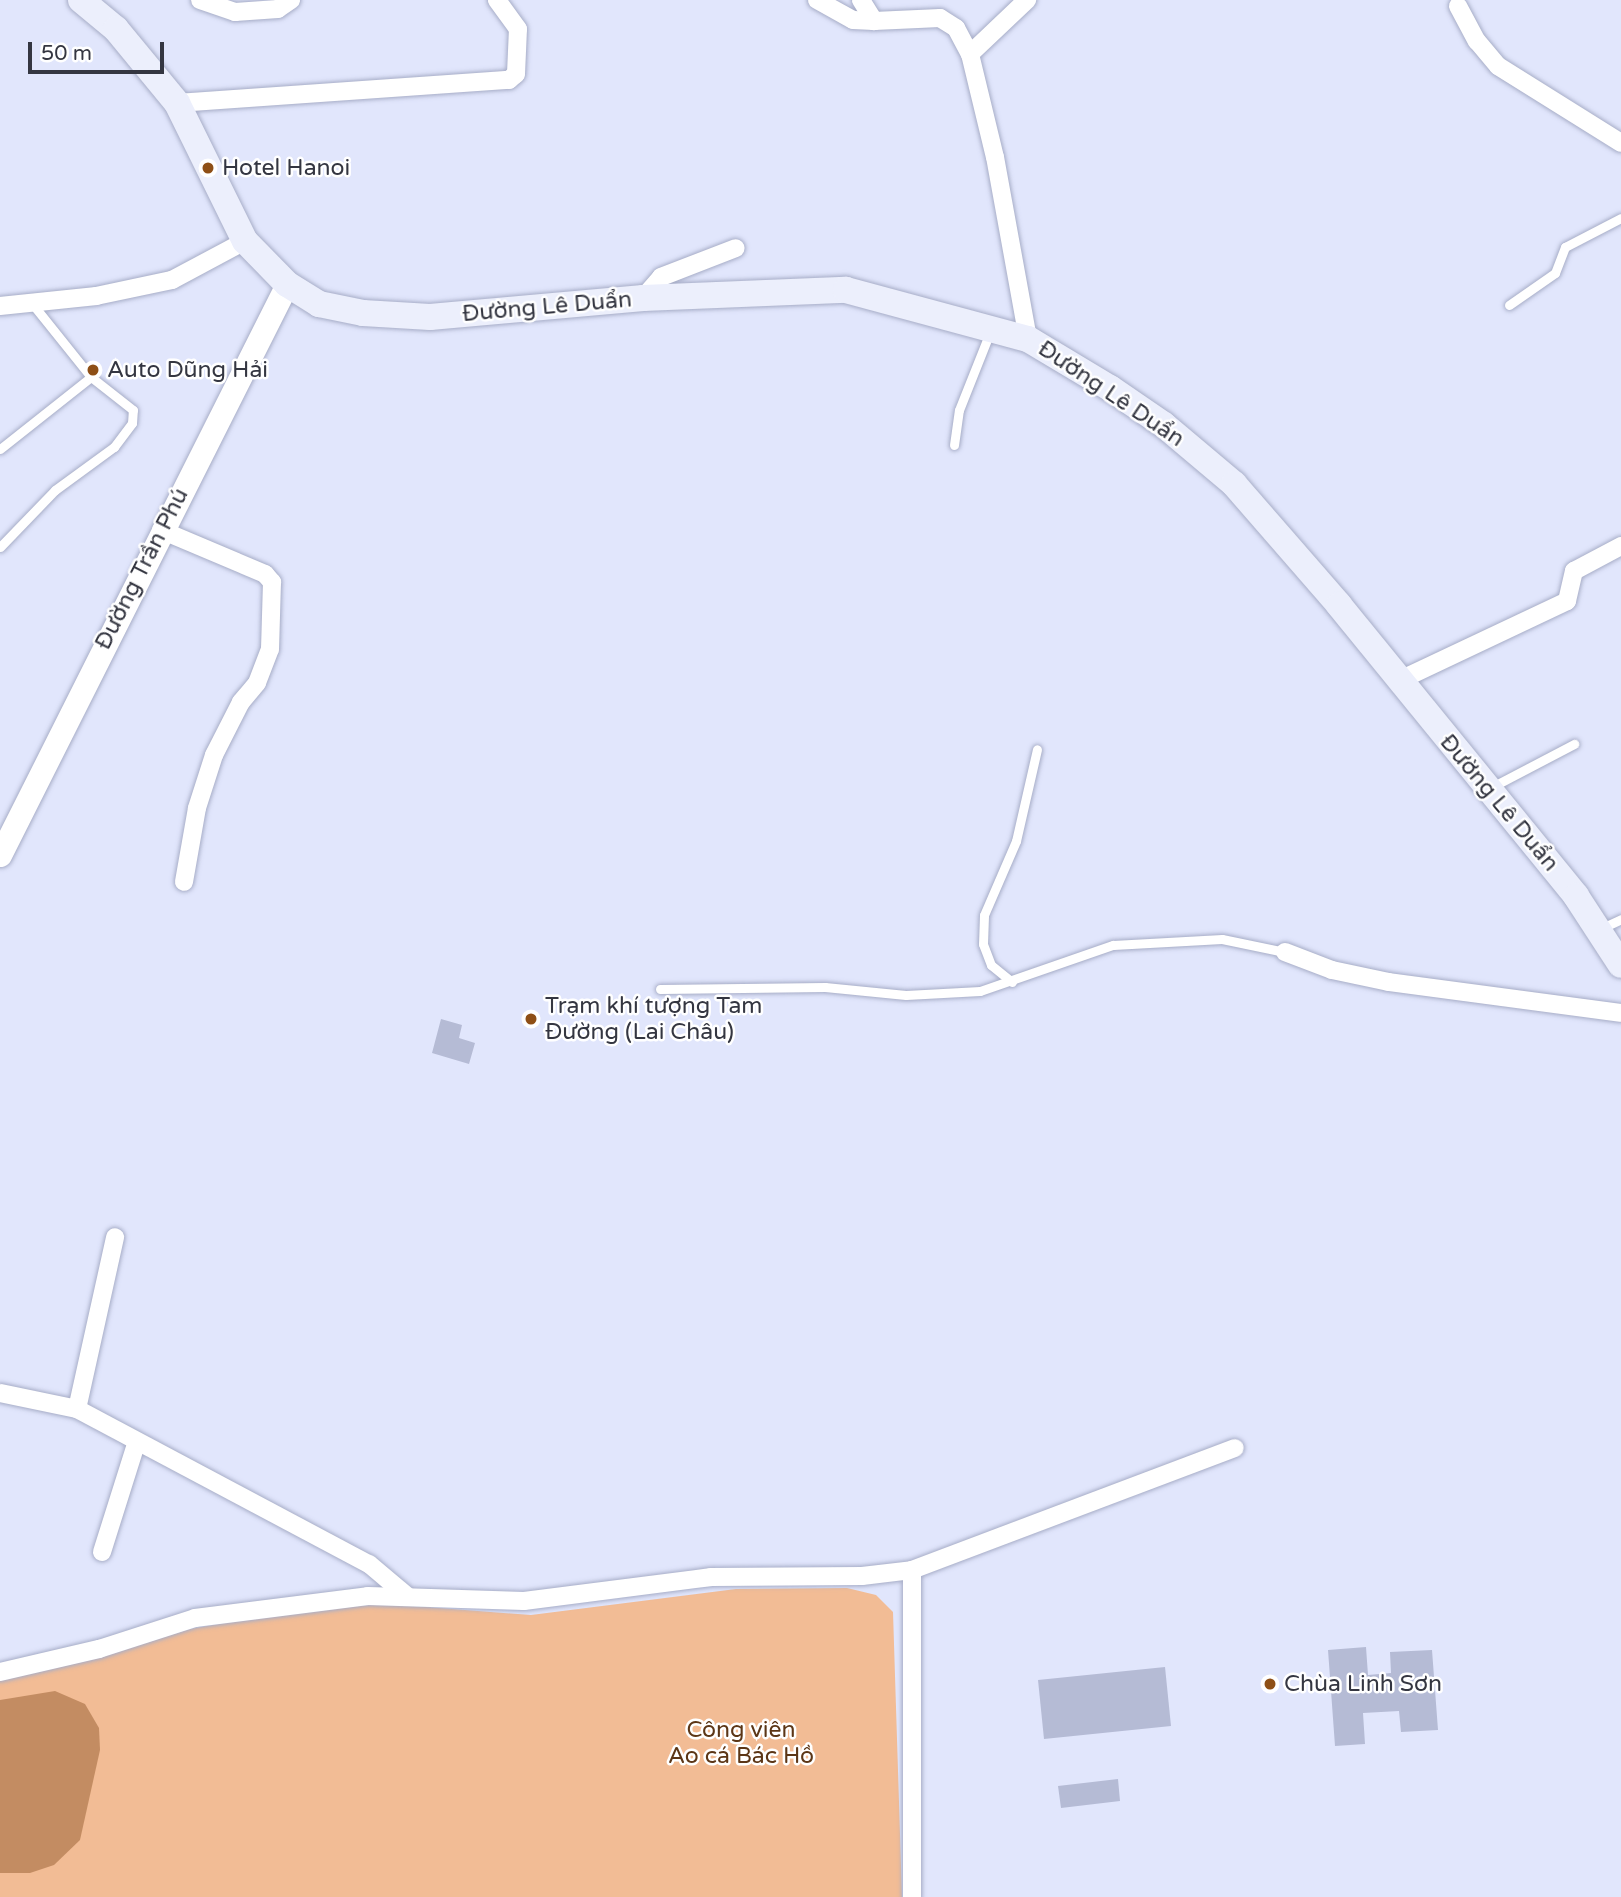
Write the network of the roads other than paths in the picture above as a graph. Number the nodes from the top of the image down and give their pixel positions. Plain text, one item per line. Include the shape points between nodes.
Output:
1 (80, 0) edge
2 (200, 0) edge
3 (291, 0) edge
4 (497, 0) edge
5 (817, 0) edge
6 (861, 0) edge
7 (1027, 0) edge
8 (1458, 6) dead end
9 (874, 21) junction
10 (970, 54) junction
11 (177, 103) junction
12 (1621, 143) edge
13 (1621, 218) edge
14 (245, 241) junction
15 (736, 248) dead end
16 (288, 284) junction
17 (643, 298) junction
18 (30, 301) junction
19 (1509, 305) dead end
20 (0, 306) edge
21 (991, 331) junction
22 (1028, 339) junction
23 (91, 377) junction
24 (954, 445) dead end
25 (0, 449) edge
26 (161, 530) junction
27 (1621, 546) edge
28 (0, 547) edge
29 (1398, 681) junction
30 (1574, 744) dead end
31 (1037, 749) dead end
32 (1488, 789) junction
33 (0, 855) edge
34 (184, 881) dead end
35 (1610, 925) edge
36 (1284, 952) joint
37 (1621, 965) edge
38 (1012, 982) junction
39 (660, 989) dead end
40 (1621, 1013) edge
41 (115, 1237) dead end
42 (0, 1393) edge
43 (77, 1409) junction
44 (137, 1441) junction
45 (1235, 1448) dead end
46 (102, 1552) dead end
47 (912, 1570) junction
48 (407, 1596) junction
49 (0, 1672) edge
50 (912, 1897) edge

1 - 11 main road, Đường Lê Duẩn via 116,29
2 - 3 street via 235,12 278,9
4 - 11 street via 518,29 516,74 509,80
5 - 9 street via 853,20
6 - 9 street
7 - 10 street
8 - 12 street via 1477,41 1498,66 1528,89
9 - 10 street via 940,18 956,28
10 - 22 street via 995,158
11 - 14 main road, Đường Lê Duẩn
13 - 19 lane via 1565,247 1555,273
14 - 16 main road, Đường Lê Duẩn
14 - 18 street via 172,280 96,296
15 - 17 street via 661,277
16 - 17 main road, Đường Lê Duẩn via 319,303 363,313 430,317
16 - 26 street, Đường Trần Phú
17 - 21 main road, Đường Lê Duẩn via 846,290
18 - 20 street
18 - 23 lane
21 - 22 main road, Đường Lê Duẩn
21 - 24 lane via 959,410
22 - 29 main road, Đường Lê Duẩn via 1164,425 1234,484
23 - 25 lane
23 - 28 lane via 133,410 132,423 114,447 55,490
26 - 33 street, Đường Trần Phú
26 - 34 street via 265,574 272,582 270,649 257,683 241,702 214,755 197,808
27 - 29 street via 1574,571 1567,601
29 - 32 main road, Đường Lê Duẩn
30 - 32 lane
31 - 38 lane via 1016,841 984,915 987,954 1001,977
32 - 35 main road, Đường Lê Duẩn via 1576,896
35 - 37 main road, Đường Lê Duẩn
36 - 38 lane via 1222,939 1113,946
36 - 40 street via 1332,970 1388,982
38 - 39 lane via 980,991 906,995 824,987
41 - 43 street
42 - 43 street
43 - 44 street
44 - 46 street
44 - 48 street via 369,1564
45 - 47 street
47 - 48 street via 862,1576 710,1577 524,1601
47 - 50 street
48 - 49 street via 368,1596 195,1618 99,1649

